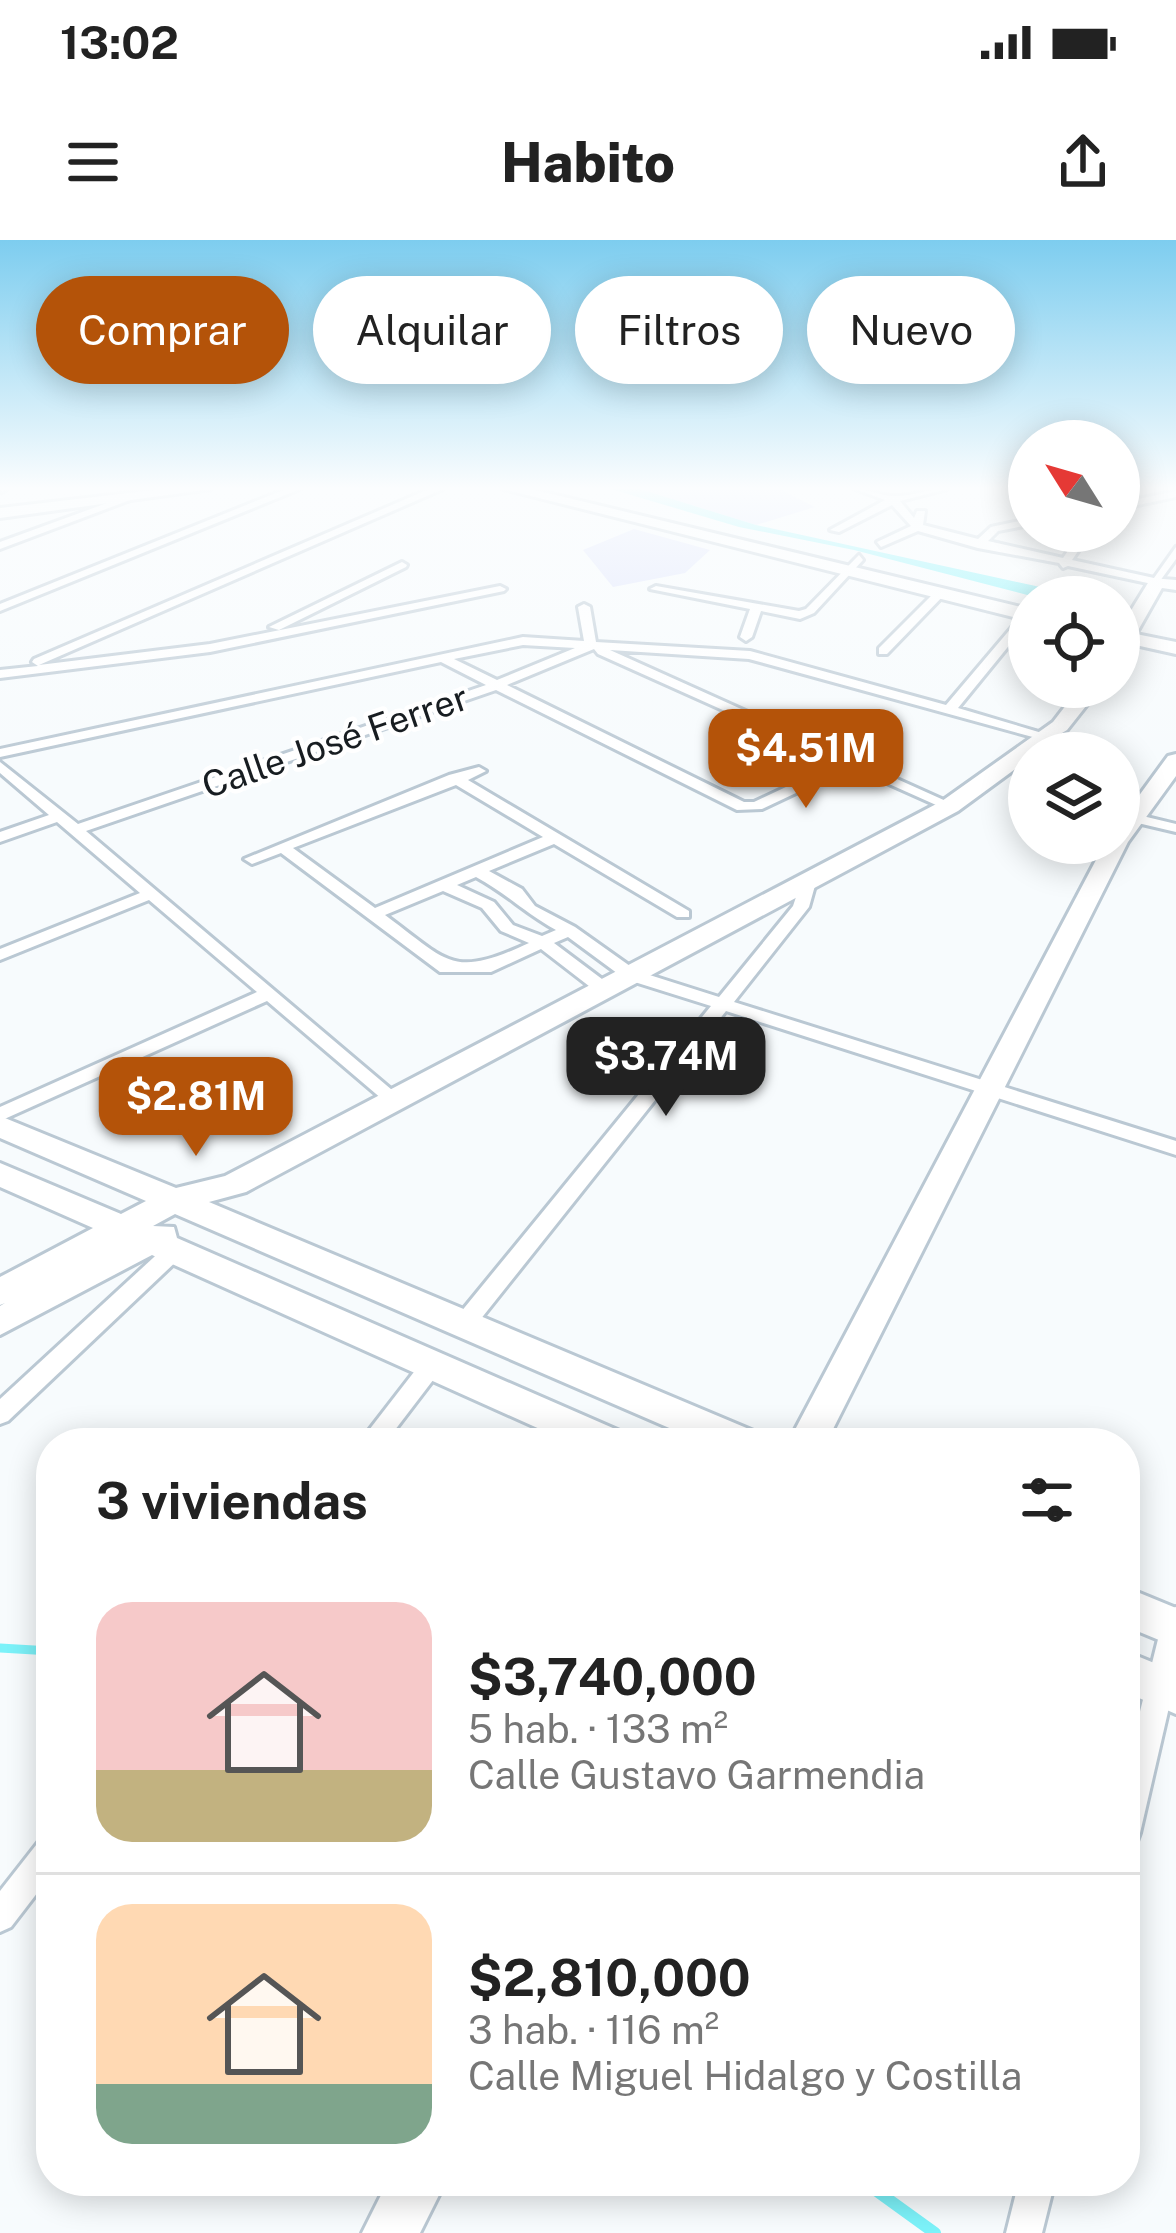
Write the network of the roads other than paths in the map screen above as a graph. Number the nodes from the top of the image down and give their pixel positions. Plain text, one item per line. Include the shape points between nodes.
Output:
1 (64, 582) edge
2 (223, 582) edge
3 (367, 582) edge
4 (837, 582) edge
5 (888, 582) edge
6 (1162, 587) edge
7 (500, 589) dead end
8 (656, 590) dead end
9 (941, 592) junction
10 (757, 606) junction
11 (584, 607) dead end
12 (0, 608) edge
13 (1008, 610) edge
14 (1140, 617) edge
15 (746, 638) dead end
16 (1008, 639) edge
17 (247, 640) junction
18 (1140, 641) edge
19 (591, 646) junction
20 (1176, 648) edge
21 (883, 651) dead end
22 (439, 657) junction
23 (15, 672) junction
24 (0, 674) edge
25 (497, 685) junction
26 (1075, 708) edge
27 (950, 709) junction
28 (1031, 732) edge
29 (1050, 732) edge
30 (0, 754) edge
31 (1176, 761) edge
32 (850, 762) junction
33 (1008, 763) edge
34 (0, 766) edge
35 (479, 771) dead end
36 (454, 778) junction
37 (950, 806) junction
38 (1140, 809) edge
39 (59, 816) junction
40 (1176, 828) edge
41 (76, 830) junction
42 (1140, 831) edge
43 (0, 837) edge
44 (554, 838) junction
45 (282, 847) junction
46 (251, 859) dead end
47 (1106, 864) edge
48 (477, 871) junction
49 (808, 882) junction
50 (444, 885) junction
51 (152, 894) junction
52 (683, 914) dead end
53 (372, 915) junction
54 (569, 930) junction
55 (542, 943) junction
56 (0, 955) edge
57 (631, 976) junction
58 (604, 989) junction
59 (269, 993) junction
60 (724, 1005) junction
61 (993, 1090) junction
62 (396, 1101) junction
63 (0, 1114) edge
64 (0, 1126) edge
65 (1176, 1148) edge
66 (0, 1174) edge
67 (189, 1206) junction
68 (149, 1240) junction
69 (0, 1292) edge
70 (0, 1322) edge
71 (464, 1324) junction
72 (432, 1365) junction
73 (0, 1414) edge
74 (383, 1428) edge
75 (575, 1428) edge
76 (708, 1428) edge
77 (815, 1428) edge
78 (1140, 1611) edge
79 (1175, 1624) edge
80 (1154, 1684) edge
81 (1140, 1756) edge
82 (36, 1870) edge
83 (0, 1916) edge
84 (410, 2196) edge
85 (1033, 2196) edge
86 (390, 2233) edge
87 (1024, 2233) edge

1 - 12 street
2 - 23 street
3 - 17 street
4 - 10 street via 807,613
5 - 9 street
6 - 14 street
7 - 17 street
8 - 10 street
9 - 13 street
9 - 21 street
10 - 15 street
11 - 19 street
16 - 27 street
17 - 23 street
18 - 20 street
19 - 22 street via 523,640
19 - 25 street, Calle José Ferrer
19 - 27 street via 750,655
19 - 32 street
22 - 25 street
22 - 30 street
23 - 24 street
25 - 32 street via 747,808
25 - 41 street, Calle José Ferrer
26 - 29 street
27 - 28 street
31 - 38 street
32 - 37 street
33 - 37 street
34 - 39 street
35 - 36 street
36 - 44 street
36 - 45 street
37 - 49 street
39 - 41 street
39 - 43 street
40 - 42 street
41 - 51 street
44 - 48 street
44 - 52 street
45 - 46 street
45 - 53 street
47 - 61 street
48 - 50 street
48 - 54 street
49 - 57 street
49 - 60 street via 801,907
50 - 53 street
50 - 55 street
51 - 56 street
51 - 59 street
53 - 55 street via 456,971 491,967
54 - 55 street
54 - 57 street
55 - 58 street
57 - 58 street
57 - 60 street
58 - 62 street
59 - 62 street
59 - 63 street
60 - 61 street
60 - 71 street
61 - 65 street
61 - 77 street
62 - 67 street
64 - 67 street
66 - 68 street
67 - 68 street
67 - 71 street
68 - 69 street
68 - 70 street
68 - 72 street
68 - 73 street
71 - 76 street
72 - 74 street
72 - 75 street
78 - 79 street
79 - 80 street
80 - 81 street
82 - 83 street
84 - 86 street
85 - 87 street

